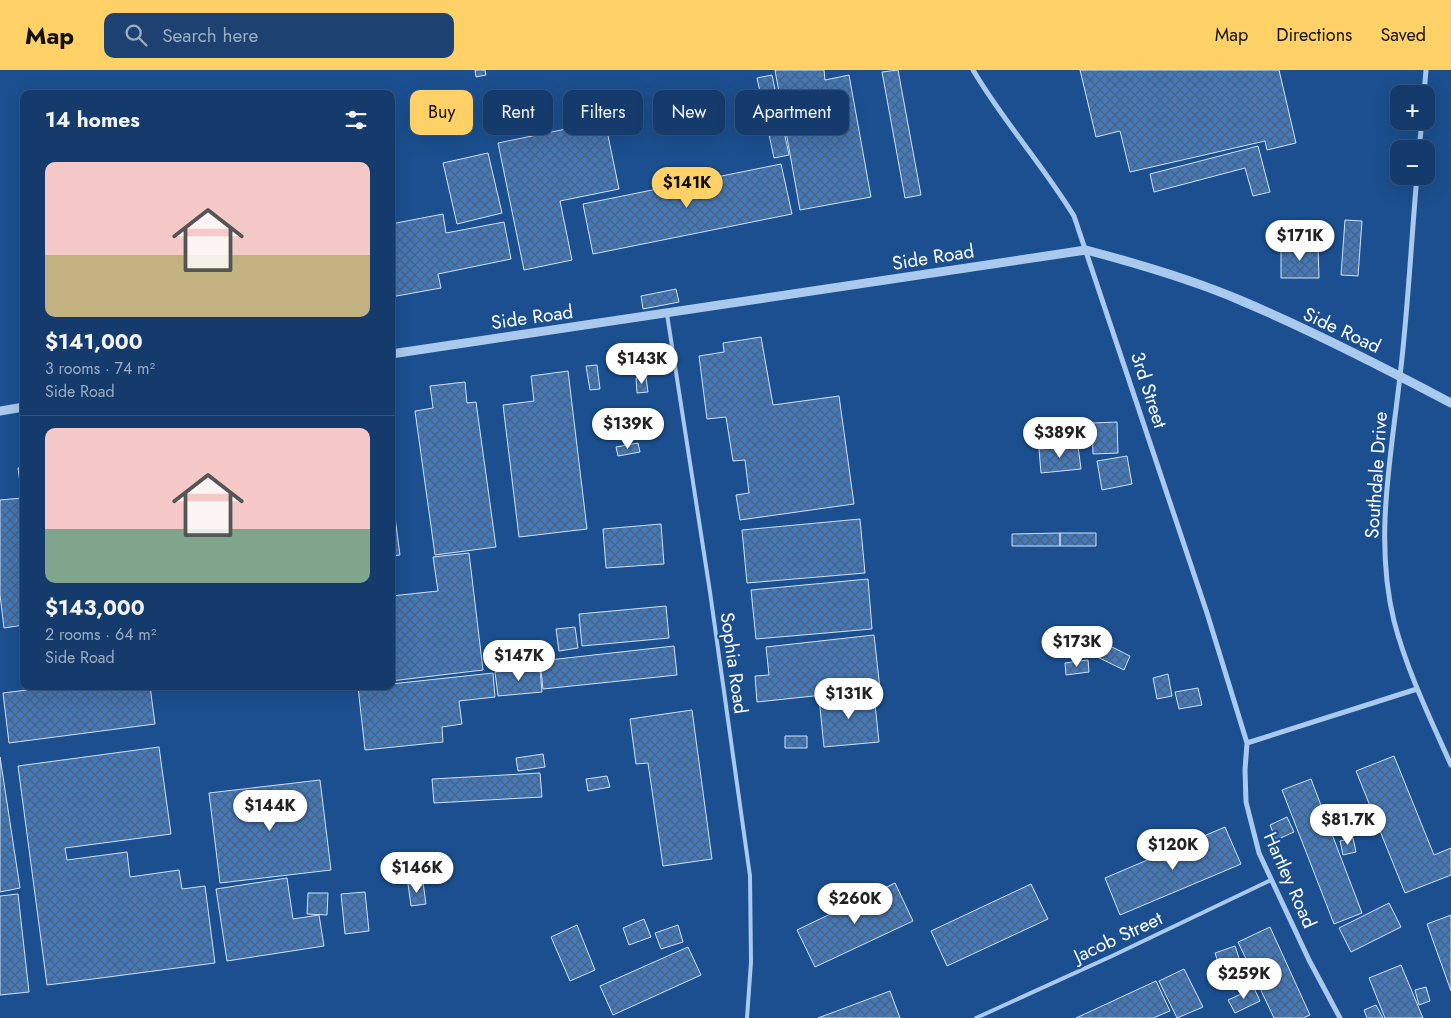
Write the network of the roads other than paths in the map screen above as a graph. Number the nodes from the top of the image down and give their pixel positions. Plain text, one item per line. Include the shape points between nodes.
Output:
1 (973, 70) edge
2 (1426, 70) edge
3 (1425, 85) edge
4 (1416, 185) edge
5 (1086, 250) junction
6 (667, 314) junction
7 (395, 353) edge
8 (1400, 376) junction
9 (1451, 403) edge
10 (20, 408) edge
11 (0, 410) edge
12 (1417, 689) junction
13 (1247, 743) junction
14 (1451, 765) edge
15 (1270, 880) junction
16 (747, 1018) edge
17 (976, 1018) edge
18 (1340, 1018) edge

1 - 5 street, 3rd Street via 988,97 1056,186 1074,216
2 - 3 street
4 - 8 street, Southdale Drive
5 - 6 street, Side Road
5 - 8 street, Side Road via 1162,271 1242,300
5 - 13 street, 3rd Street
6 - 7 street, Side Road
6 - 16 lane, Sophia Road via 750,876 751,962
8 - 9 street, Side Road
8 - 12 street, Southdale Drive via 1386,490 1387,580 1394,621
10 - 11 street
12 - 13 street
12 - 14 street, Southdale Drive
13 - 15 street, Hartley Road via 1244,770 1246,802 1256,845
15 - 17 lane, Jacob Street
15 - 18 street, Hartley Road

